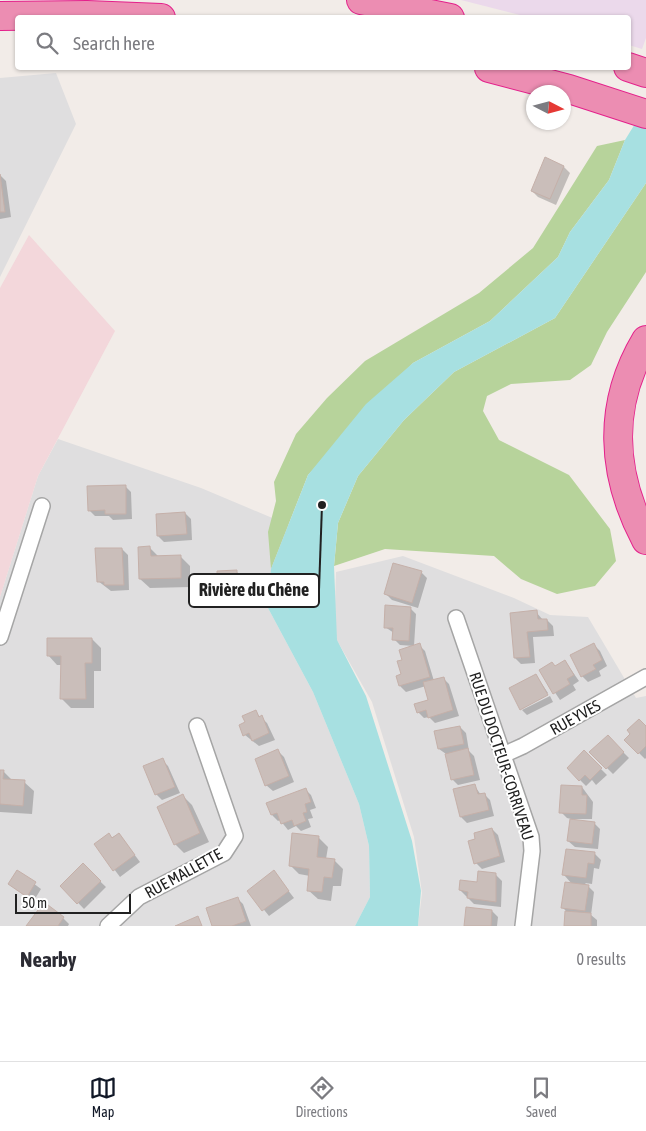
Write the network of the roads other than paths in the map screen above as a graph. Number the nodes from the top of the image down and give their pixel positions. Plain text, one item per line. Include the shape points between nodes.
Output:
1 (361, 0) edge
2 (435, 15) edge
3 (0, 16) edge
4 (15, 16) edge
5 (631, 68) edge
6 (496, 70) edge
7 (646, 74) edge
8 (640, 112) edge
9 (646, 340) edge
10 (42, 506) dead end
11 (646, 540) edge
12 (456, 618) dead end
13 (0, 637) edge
14 (646, 677) edge
15 (197, 726) dead end
16 (504, 755) junction
17 (108, 926) edge
18 (523, 926) edge

1 - 2 highway
3 - 4 highway
5 - 7 highway
6 - 8 highway
9 - 11 highway via 625,387 618,447 626,494
10 - 13 street
12 - 16 street, RUE DU DOCTEUR-CORRIVEAU
14 - 16 street, RUE YVES
15 - 17 street, RUE MALLETTE via 235,836 224,853 139,897
16 - 18 street, RUE DU DOCTEUR-CORRIVEAU via 532,846

